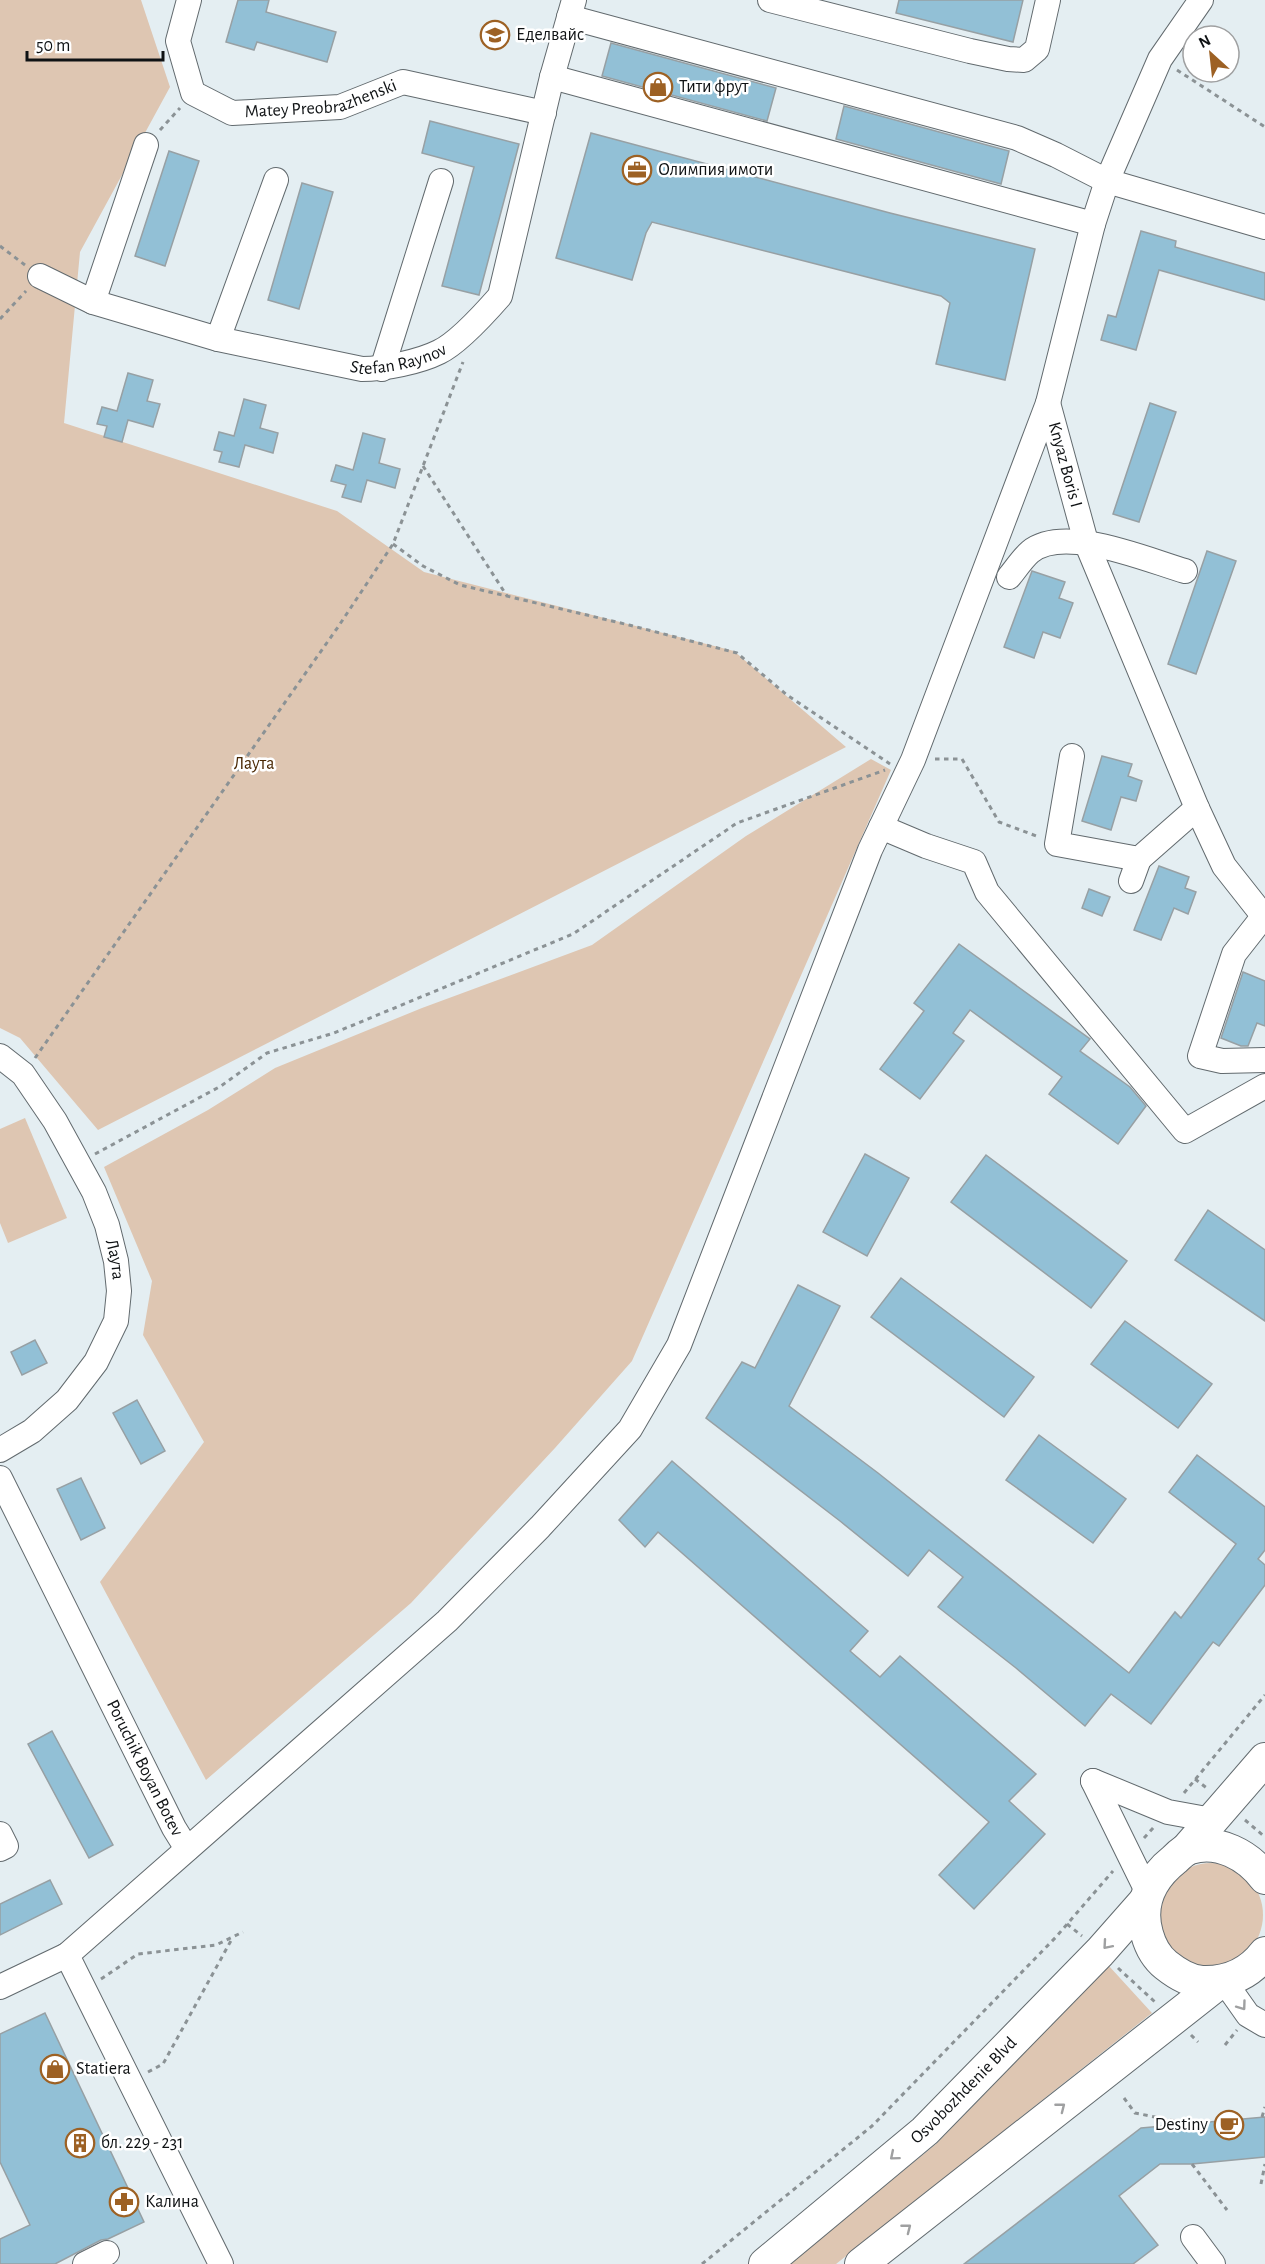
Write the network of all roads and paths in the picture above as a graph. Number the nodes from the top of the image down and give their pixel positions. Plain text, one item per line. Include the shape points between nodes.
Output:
1 (189, 0) edge
2 (770, 0) edge
3 (1048, 0) edge
4 (1201, 0) edge
5 (830, 7) edge
6 (571, 9) edge
7 (1160, 59) junction
8 (552, 77) junction
9 (193, 93) junction
10 (544, 113) junction
11 (1265, 127) edge
12 (146, 145) joint
13 (276, 180) dead end
14 (1107, 181) junction
15 (441, 182) dead end
16 (1093, 224) junction
17 (1265, 228) edge
18 (0, 246) edge
19 (40, 276) junction
20 (93, 302) junction
21 (0, 319) edge
22 (218, 339) junction
23 (466, 354) dead end
24 (382, 369) junction
25 (1048, 403) junction
26 (423, 466) junction
27 (1086, 542) junction
28 (393, 544) junction
29 (1185, 571) dead end
30 (1009, 578) dead end
31 (508, 598) junction
32 (1072, 756) dead end
33 (912, 760) junction
34 (1197, 808) junction
35 (881, 826) junction
36 (1057, 844) junction
37 (1139, 859) junction
38 (1131, 881) dead end
39 (1264, 917) edge
40 (0, 1056) edge
41 (1265, 1060) edge
42 (23, 1074) junction
43 (1265, 1086) edge
44 (78, 1163) junction
45 (0, 1450) edge
46 (0, 1478) edge
47 (1265, 1695) edge
48 (1265, 1759) edge
49 (1168, 1812) junction
50 (1212, 1820) junction
51 (0, 1834) edge
52 (0, 1849) edge
53 (187, 1849) junction
54 (1187, 1849) junction
55 (1128, 1855) junction
56 (1265, 1878) edge
57 (1146, 1897) junction
58 (1067, 1924) junction
59 (243, 1932) dead end
60 (233, 1937) junction
61 (1100, 1952) junction
62 (1265, 1953) edge
63 (67, 1955) junction
64 (1222, 1981) junction
65 (0, 1987) edge
66 (84, 1988) junction
67 (1173, 2019) junction
68 (1265, 2025) edge
69 (1198, 2042) dead end
70 (130, 2081) junction
71 (1124, 2098) dead end
72 (1265, 2107) edge
73 (1262, 2117) dead end
74 (1185, 2123) dead end
75 (1192, 2164) dead end
76 (1265, 2164) edge
77 (1261, 2184) dead end
78 (1227, 2210) dead end
79 (1193, 2236) dead end
80 (107, 2253) dead end
81 (85, 2264) edge
82 (221, 2264) edge
83 (702, 2264) edge
84 (765, 2264) edge
85 (861, 2264) edge
86 (1213, 2264) edge

1 - 9 street via 178,41
2 - 5 street
3 - 5 street via 1037,50 1024,60 970,51
4 - 7 street, Knyaz Boris I
6 - 8 street, Stefan Raynov
6 - 14 street via 1017,138
7 - 11 path
7 - 14 street, Knyaz Boris I
8 - 10 street, Stefan Raynov
8 - 16 street
9 - 10 street, Matey Preobrazhenski via 232,112 340,107 403,82
9 - 12 path
10 - 24 street, Stefan Raynov via 500,296 440,352
12 - 20 street
13 - 22 street
14 - 16 street, Knyaz Boris I
14 - 17 street
15 - 24 street
16 - 25 street, Knyaz Boris I
18 - 19 path
19 - 20 street, Stefan Raynov
19 - 21 path
20 - 22 street, Stefan Raynov
22 - 24 street, Stefan Raynov via 362,369
23 - 26 path
25 - 27 street, Knyaz Boris I
25 - 33 street
26 - 28 path
26 - 31 path
27 - 29 street
27 - 30 street via 1053,541 1030,552
27 - 34 street, Knyaz Boris I
28 - 31 path via 423,566 460,585
28 - 42 path
31 - 33 path via 737,653 787,695 891,764
32 - 36 street
33 - 35 street
33 - 36 path via 962,759 999,822
33 - 44 path via 737,823 573,934 334,1033 267,1053 221,1086
34 - 37 street
34 - 39 street, Knyaz Boris I via 1224,866
35 - 43 street via 974,862 987,892 1185,1131
35 - 53 street via 679,1345 630,1429 447,1621
36 - 37 street
37 - 38 street
39 - 41 street via 1234,954 1200,1056 1222,1061
40 - 42 street, Лаута
42 - 44 street, Лаута
44 - 45 street, Лаута via 108,1225 119,1291 116,1321 96,1362 67,1400 32,1431
46 - 53 street, Poruchik Boyan Botev
47 - 49 path
48 - 50 main road
49 - 50 street
49 - 55 path
49 - 55 street via 1093,1781
50 - 54 main road
51 - 52 street via 6,1846
53 - 63 street, Poruchik Boyan Botev
54 - 56 main road via 1221,1847 1240,1855
54 - 57 main road, Osvobozhdenie Blvd via 1163,1868
55 - 57 street
55 - 58 path
57 -> 61 main road, Osvobozhdenie Blvd
57 - 64 main road via 1143,1922 1149,1943 1161,1961 1198,1982
58 - 61 path
58 - 83 path via 872,2126
59 - 60 path
60 - 66 path via 216,1945 138,1954
60 - 70 path via 163,2064
61 - 67 path
61 -> 84 main road, Osvobozhdenie Blvd via 925,2131
62 - 64 main road via 1242,1974
63 - 65 street, Poruchik Boyan Botev
63 - 66 street
64 - 67 main road
64 -> 68 street via 1248,2015
66 - 70 street
67 - 69 path
85 -> 67 main road
70 - 82 street
71 - 74 path via 1135,2113
72 - 73 path
75 - 78 path
76 - 77 path
79 - 86 street
80 - 81 street

